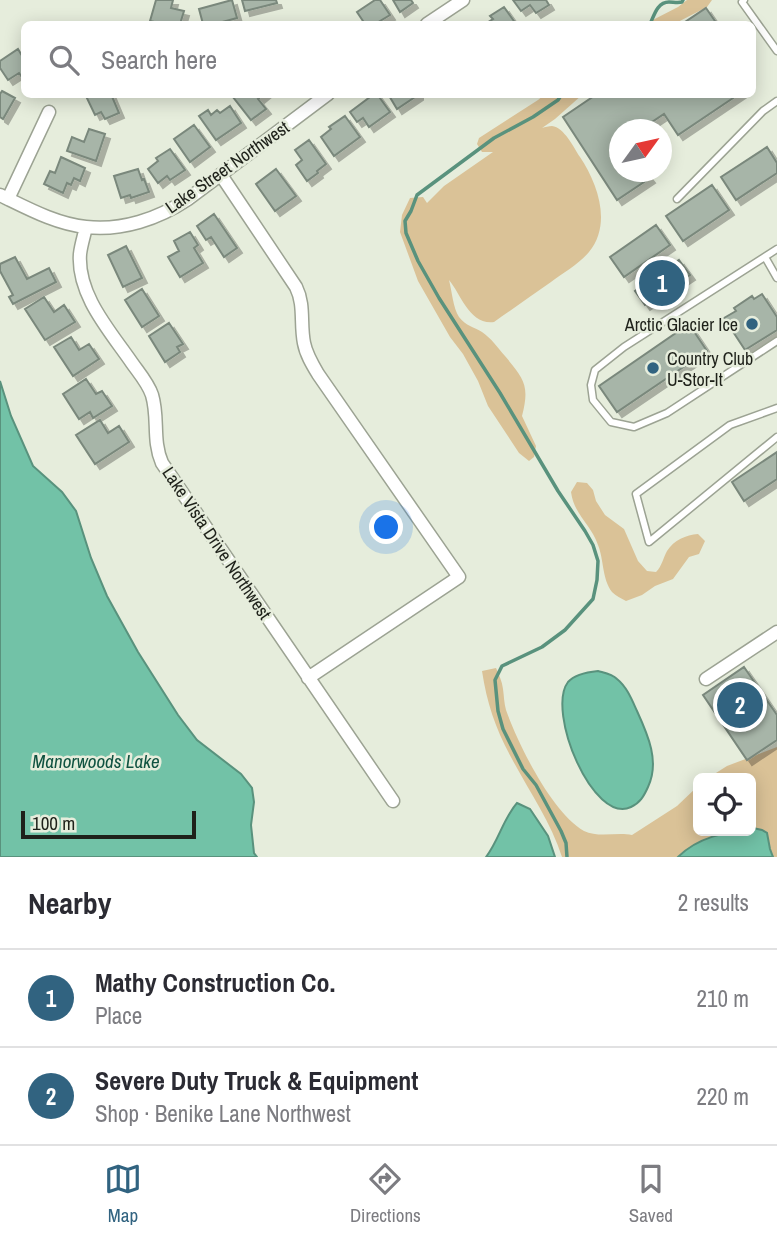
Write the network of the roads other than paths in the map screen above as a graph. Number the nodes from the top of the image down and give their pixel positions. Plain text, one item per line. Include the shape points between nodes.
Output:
1 (463, 0) edge
2 (744, 0) edge
3 (432, 21) edge
4 (756, 21) edge
5 (756, 22) edge
6 (777, 51) edge
7 (323, 98) edge
8 (777, 101) edge
9 (49, 112) dead end
10 (221, 174) junction
11 (4, 197) edge
12 (677, 199) dead end
13 (86, 227) junction
14 (777, 250) edge
15 (765, 257) junction
16 (777, 278) edge
17 (777, 341) edge
18 (777, 408) edge
19 (777, 437) edge
20 (777, 632) edge
21 (308, 678) junction
22 (706, 679) dead end
23 (393, 802) dead end

1 - 3 street
2 - 4 lane
5 - 6 lane
7 - 10 street, Lake Street Northwest
8 - 12 lane
9 - 11 street
10 - 13 street, Lake Street Northwest via 188,199 143,222
10 - 21 street via 296,287 304,342 314,368 459,576
11 - 13 street, Lake Street Northwest via 48,217
13 - 21 street, Lake Vista Drive Northwest via 80,253 85,286 92,304 152,394 162,463
14 - 15 lane
15 - 16 lane
15 - 17 lane via 595,370 593,400 611,422 635,427 667,413
18 - 19 lane via 730,425 636,494 649,542
20 - 22 street
21 - 23 street, Lake Vista Drive Northwest

